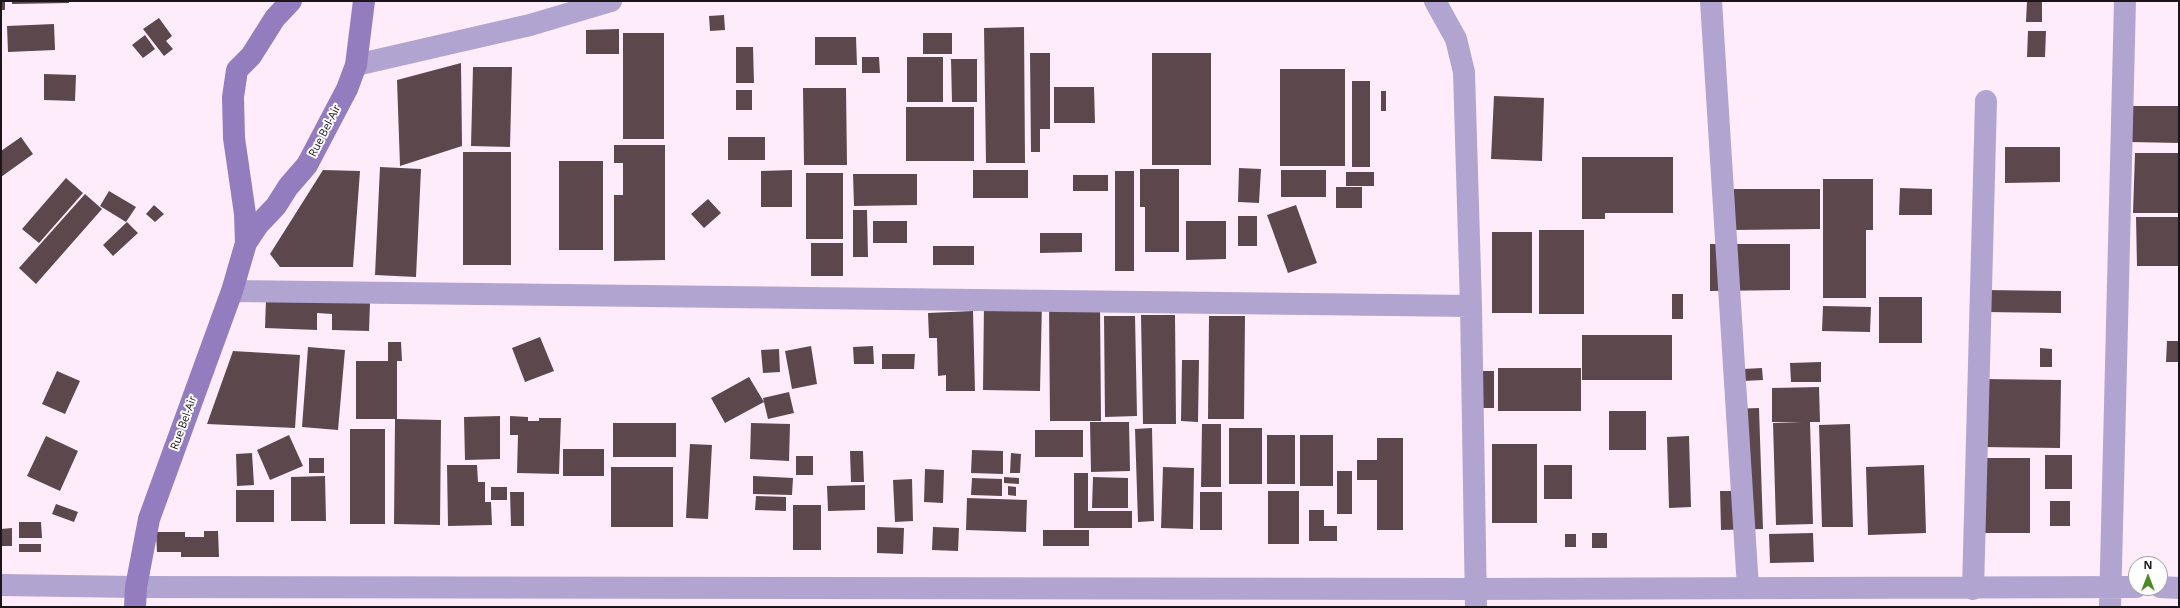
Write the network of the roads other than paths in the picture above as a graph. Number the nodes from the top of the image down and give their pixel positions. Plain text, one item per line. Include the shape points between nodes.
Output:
1 (291, 1) edge
2 (364, 1) edge
3 (611, 1) edge
4 (1436, 1) edge
5 (1711, 1) edge
6 (2125, 1) edge
7 (356, 65) junction
8 (1986, 101) dead end
9 (246, 243) junction
10 (232, 291) junction
11 (1471, 306) junction
12 (1, 585) edge
13 (2168, 587) edge
14 (1748, 588) junction
15 (2179, 588) edge
16 (1973, 589) junction
17 (2128, 590) edge
18 (136, 597) edge
19 (2111, 597) edge
20 (1476, 598) edge

1 - 9 main road, Rue Bel-Air via 275,18 250,56 237,70 233,97 234,138 245,214
2 - 7 main road, Rue Bel-Air
3 - 7 street via 530,25
4 - 11 street via 1456,38 1464,72
5 - 14 street
6 - 19 street
7 - 9 main road, Rue Bel-Air via 347,89 307,165
8 - 16 street
9 - 10 main road, Rue Bel-Air
10 - 11 street
10 - 18 main road, Rue Bel-Air via 149,519
11 - 20 street
12 - 18 street
13 - 15 street
14 - 16 street
14 - 20 street
16 - 19 street
17 - 19 street
18 - 20 street

